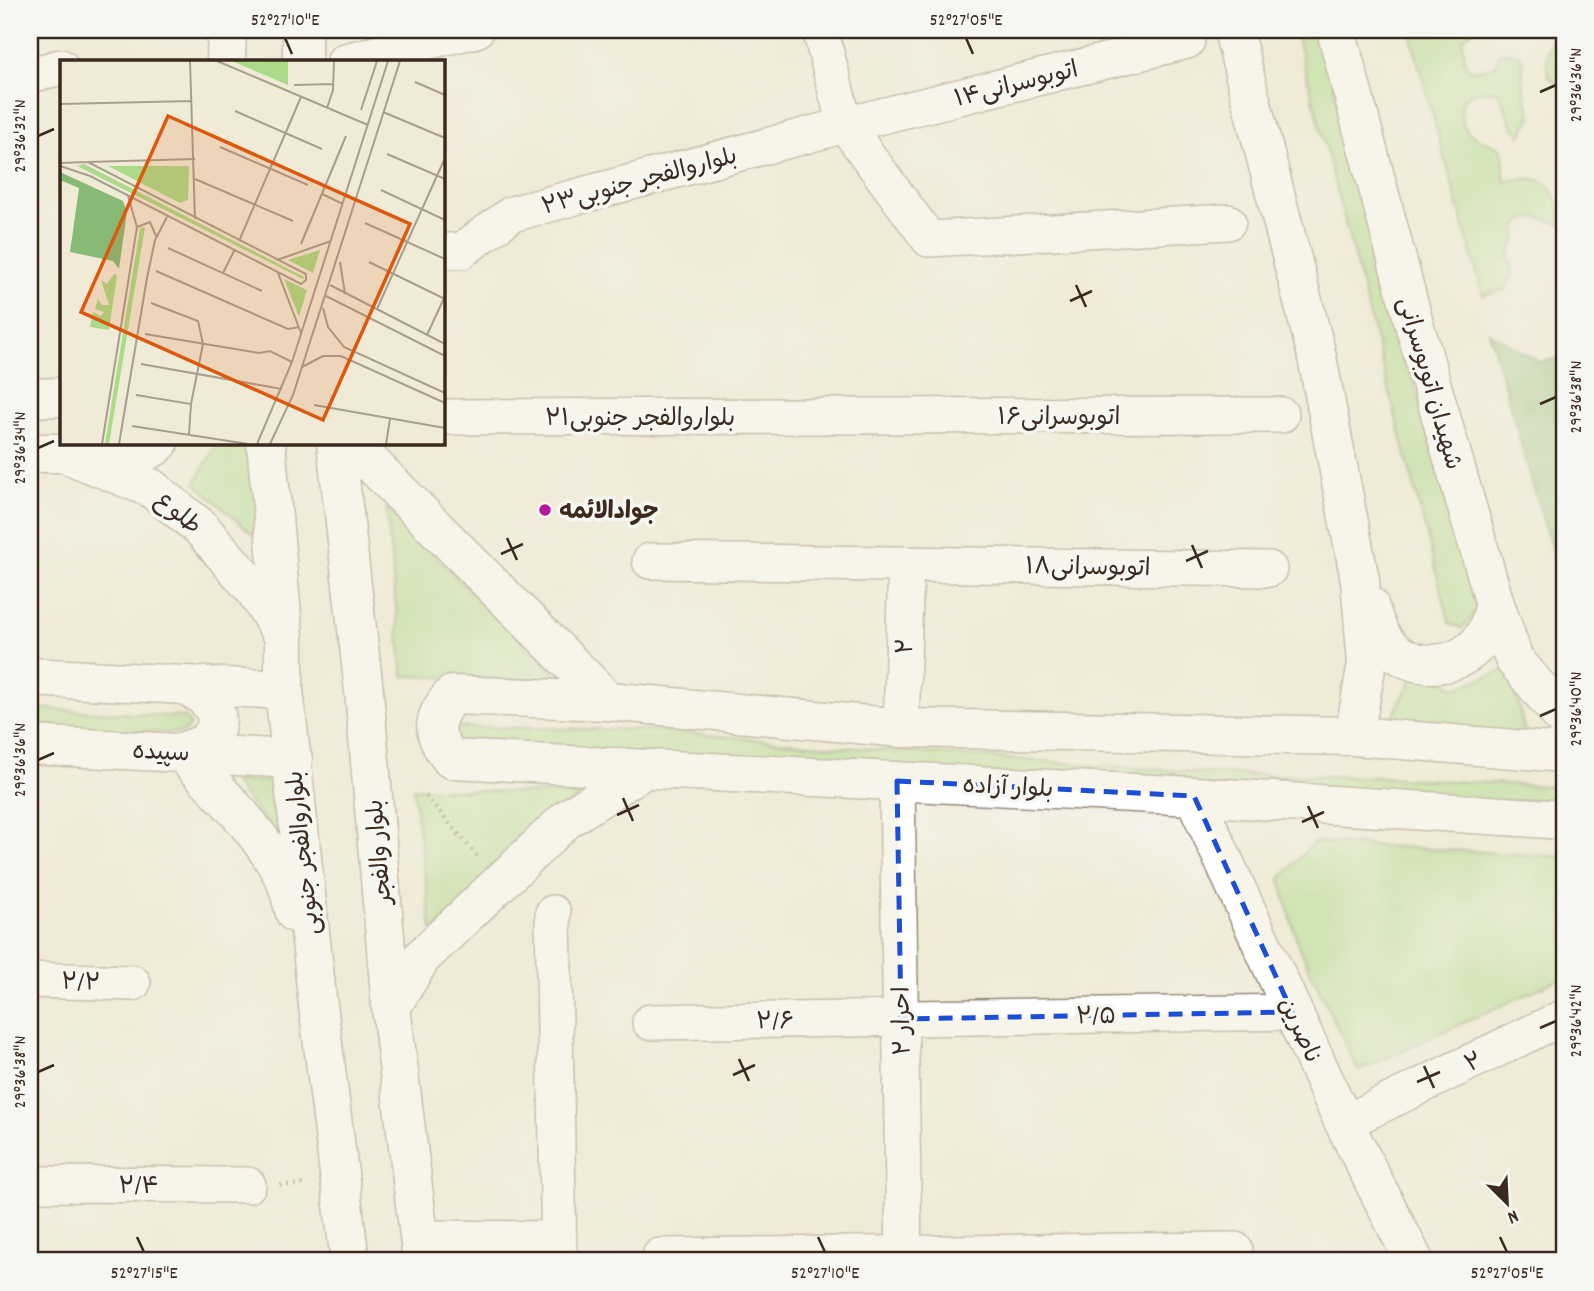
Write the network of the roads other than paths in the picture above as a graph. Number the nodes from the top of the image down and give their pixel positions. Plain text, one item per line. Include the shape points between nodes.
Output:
1 (227, 30) edge
2 (302, 30) edge
3 (476, 30) edge
4 (820, 30) edge
5 (1233, 30) edge
6 (1336, 30) edge
7 (1187, 41) dead end
8 (226, 60) edge
9 (302, 60) edge
10 (349, 60) edge
11 (60, 67) edge
12 (30, 75) edge
13 (845, 125) junction
14 (1228, 222) dead end
15 (444, 251) edge
16 (1281, 415) dead end
17 (837, 416) joint
18 (444, 417) edge
19 (158, 444) edge
20 (266, 444) edge
21 (355, 445) edge
22 (47, 453) edge
23 (650, 561) dead end
24 (906, 564) junction
25 (1269, 569) dead end
26 (1360, 580) junction
27 (1495, 604) junction
28 (284, 637) junction
29 (30, 677) edge
30 (184, 685) junction
31 (284, 690) junction
32 (608, 701) junction
33 (1564, 719) edge
34 (901, 728) junction
35 (1354, 736) junction
36 (30, 745) edge
37 (181, 752) junction
38 (1564, 753) edge
39 (293, 759) junction
40 (643, 770) junction
41 (897, 781) junction
42 (1194, 796) junction
43 (1564, 820) edge
44 (553, 914) dead end
45 (30, 979) edge
46 (133, 983) dead end
47 (317, 996) junction
48 (391, 1007) junction
49 (1292, 1012) junction
50 (1564, 1017) edge
51 (901, 1019) junction
52 (650, 1022) dead end
53 (1344, 1123) junction
54 (30, 1184) edge
55 (248, 1185) road end
56 (420, 1250) edge
57 (559, 1250) edge
58 (1235, 1250) dead end
59 (660, 1256) dead end
60 (904, 1257) edge
61 (351, 1261) edge
62 (1413, 1261) edge

1 - 8 main road
2 - 9 main road
3 - 10 street
4 - 13 street
5 - 26 main road via 1316,352
6 - 27 main road, شهیدان اتوبوسرانی
7 - 13 street, اتوبوسرانی۱۴
11 - 12 street
13 - 14 street via 929,239
13 - 15 street, بلواروالفجر جنوبی۲۳ via 512,214 461,251
16 - 17 street, اتوبوسرانی۱۶
17 - 18 street, بلواروالفجر جنوبی۲۱
19 - 22 main road via 136,454
20 - 28 main road, بلواروالفجر جنوبی
21 - 32 main road
21 - 48 main road, بلوار والفجر via 364,691
22 - 28 main road, طلوع via 151,488 200,527 254,589
23 - 24 street, اتوبوسرانی۱۸
24 - 25 street, اتوبوسرانی۱۸
24 - 34 street, ۲
26 - 27 main road via 1377,629 1390,648 1410,660 1433,665 1456,660 1476,647
26 - 35 main road via 1367,663
27 - 33 main road, شهیدان اتوبوسرانی via 1514,659
28 - 31 main road, بلواروالفجر جنوبی
29 - 30 main road
30 - 31 main road
30 - 37 main road via 210,701 216,714 215,728 206,742
31 - 39 main road, بلواروالفجر جنوبی
32 - 34 main road
32 - 40 main road, بلوار آزاده via 452,695 440,709 435,727 439,745 451,759
34 - 35 main road
35 - 38 main road
36 - 37 main road, سپیده
37 - 39 main road, سپیده
37 - 47 main road via 265,847 287,884
39 - 47 main road, بلواروالفجر جنوبی
40 - 41 main road, بلوار آزاده
40 - 48 main road via 557,828 422,957
41 - 42 main road, بلوار آزاده
41 - 51 street, ۲ احرار
42 - 43 main road, بلوار آزاده
42 - 49 main road, ناصرین
44 - 57 street
45 - 46 street, ۲/۲
47 - 61 main road, بلواروالفجر جنوبی
48 - 56 main road, بلوار والفجر
49 - 51 street, ۲/۵
49 - 53 main road, ناصرین
50 - 53 street, ۲
51 - 52 street, ۲/۶
51 - 60 street, ۲ احرار
53 - 62 main road, ناصرین
54 - 55 street, ۲/۴
56 - 57 street
58 - 60 street
59 - 60 street

